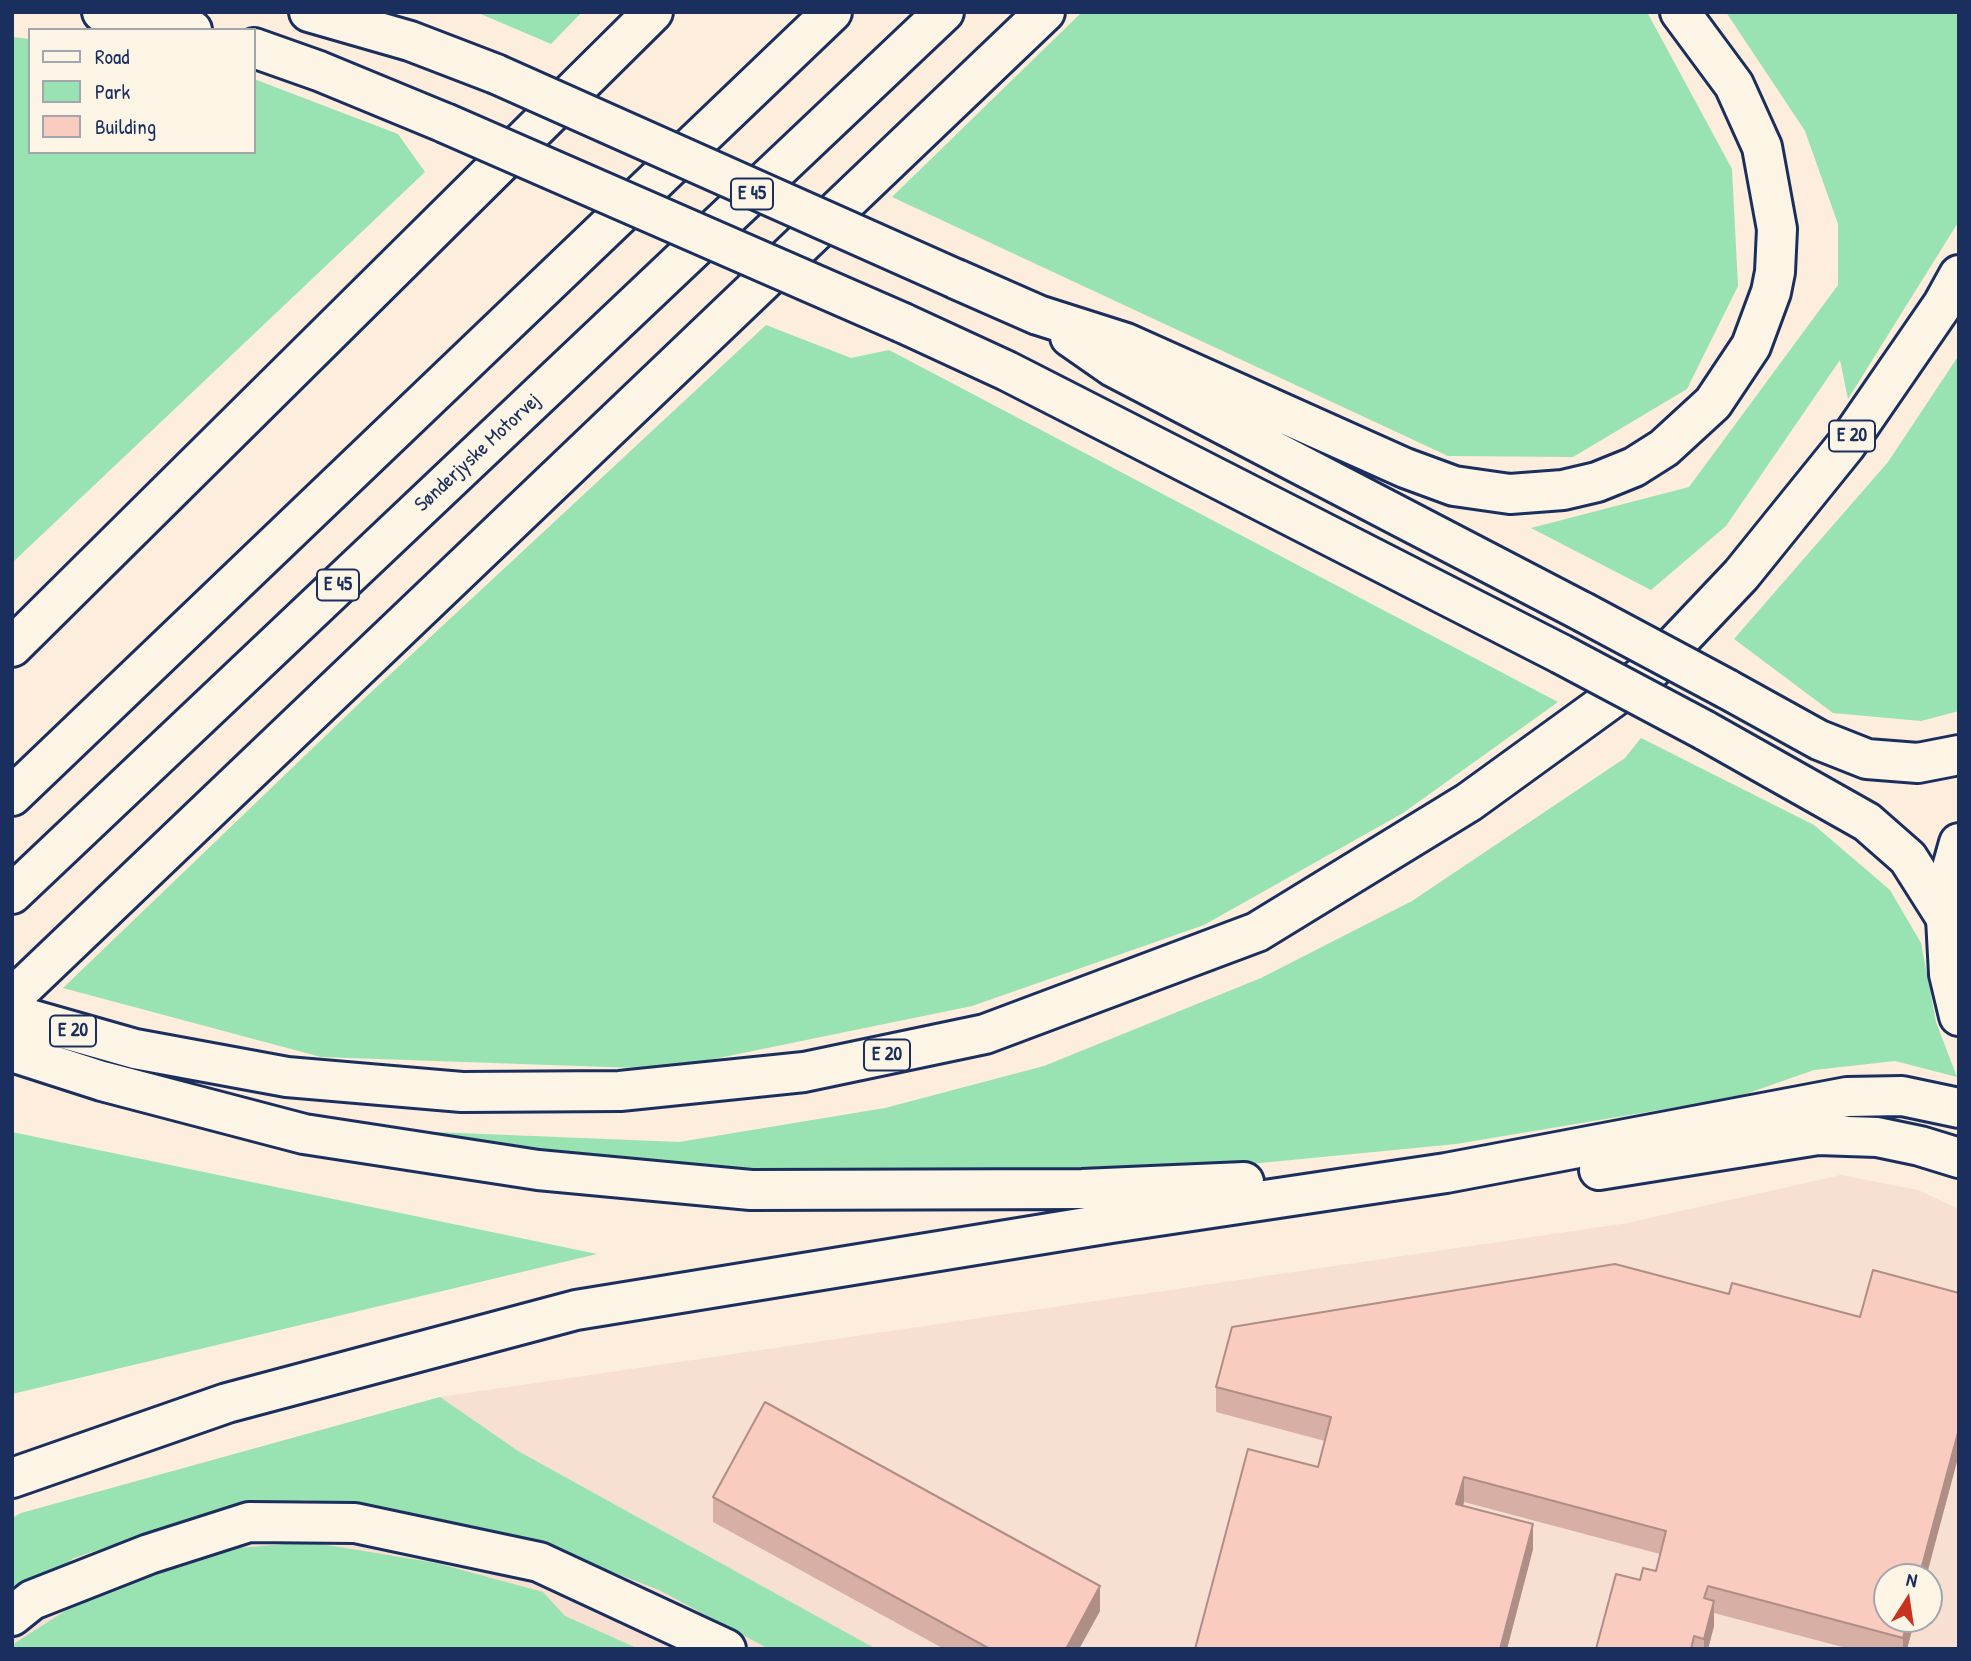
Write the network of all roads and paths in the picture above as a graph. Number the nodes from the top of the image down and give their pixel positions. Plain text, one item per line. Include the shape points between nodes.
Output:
1 (102, 12) edge
2 (309, 12) edge
3 (355, 12) edge
4 (636, 12) edge
5 (653, 12) edge
6 (832, 12) edge
7 (944, 12) edge
8 (1045, 12) edge
9 (1680, 12) edge
10 (182, 28) edge
11 (410, 41) junction
12 (256, 49) edge
13 (474, 189) junction
14 (1959, 275) edge
15 (1038, 315) junction
16 (208, 451) junction
17 (12, 613) edge
18 (12, 647) edge
19 (1959, 755) edge
20 (12, 796) edge
21 (1959, 844) edge
22 (12, 894) edge
23 (1946, 918) junction
24 (12, 998) edge
25 (12, 1014) edge
26 (1959, 1016) edge
27 (12, 1052) edge
28 (1959, 1108) edge
29 (1959, 1158) edge
30 (1446, 1173) junction
31 (1111, 1223) junction
32 (12, 1478) edge
33 (12, 1616) edge
34 (726, 1649) edge

1 - 10 main road
2 - 11 main road
3 - 11 main road
4 - 13 main road
5 - 13 main road
6 - 20 main road
7 - 22 main road, Sønderjyske Motorvej / E 45
8 - 24 main road
9 - 15 main road via 1734,85 1754,128 1774,200 1777,253 1766,305 1736,372 1693,424 1634,467 1597,482 1539,493 1454,486 1126,342
11 - 15 main road, bridge
12 - 23 main road, bridge via 445,123 904,323 1561,653 1867,822 1908,858
13 - 16 main road
14 - 25 main road, E 20 via 1944,304 1846,445 1741,575 1651,670 1469,802 1256,932 985,1034 778,1075 620,1091 462,1092 287,1077 135,1049
15 - 19 main road, bridge via 1113,367 1583,611 1819,740 1867,758 1918,763
16 - 17 main road
16 - 18 main road
21 - 23 main road
23 - 26 main road via 1949,974
27 - 30 main road via 102,1081 304,1134 538,1170 751,1190 1082,1189
28 - 30 main road via 1902,1096 1847,1097
29 - 31 main road via 1877,1137 1818,1135 1344,1211
30 - 31 main road
31 - 32 main road via 576,1310 227,1402
33 - 34 main road via 33,1600 149,1554 248,1522 355,1523 539,1562

